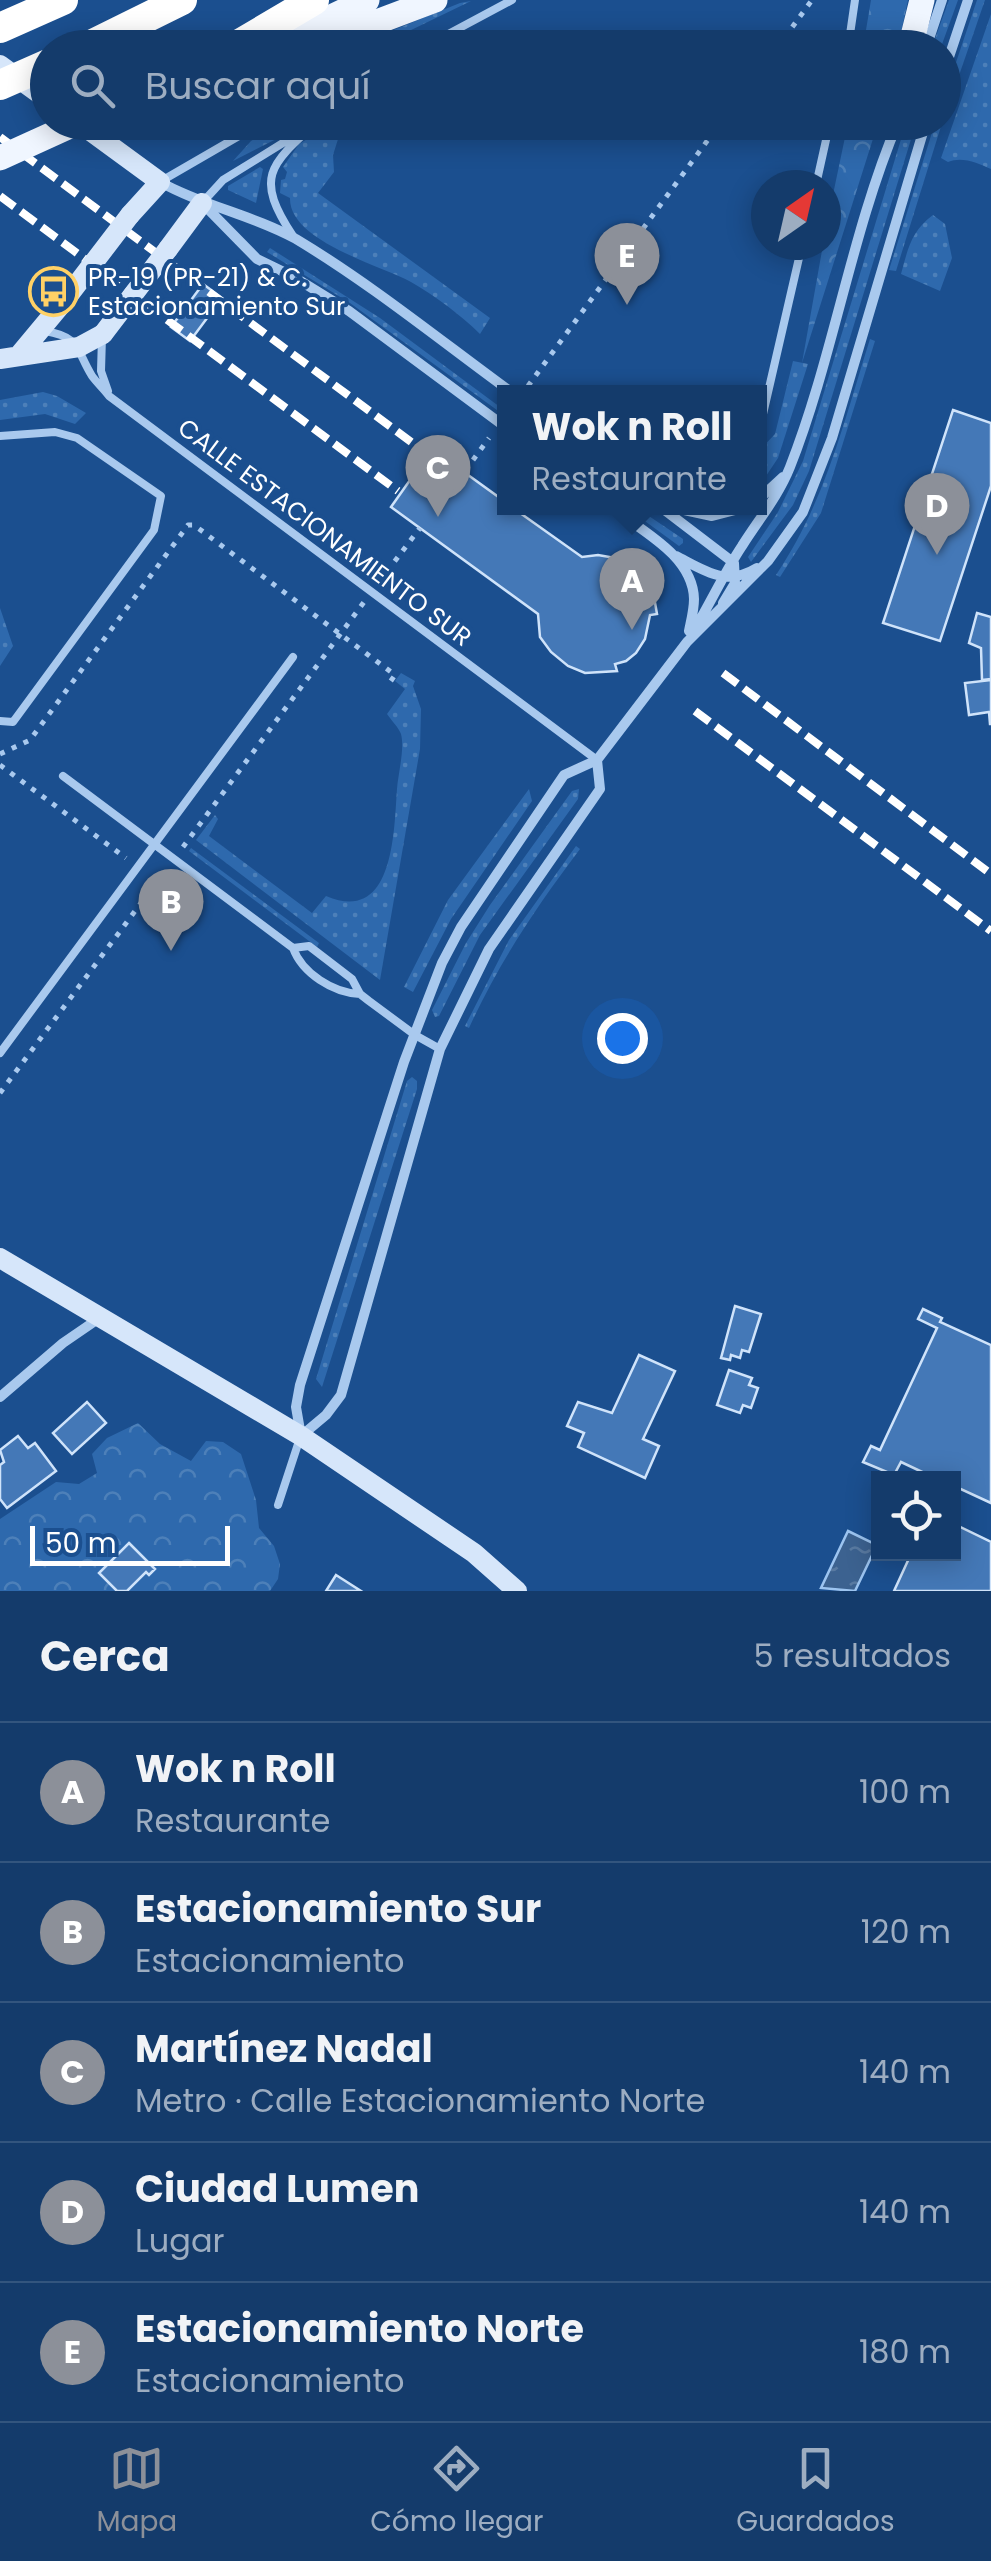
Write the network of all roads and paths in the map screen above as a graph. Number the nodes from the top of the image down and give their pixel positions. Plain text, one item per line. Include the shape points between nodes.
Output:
1 (182, 0) edge
2 (314, 0) edge
3 (367, 0) edge
4 (435, 0) edge
5 (512, 0) edge
6 (812, 0) edge
7 (856, 0) edge
8 (922, 0) edge
9 (942, 0) edge
10 (968, 0) edge
11 (57, 3) edge
12 (0, 28) edge
13 (121, 30) edge
14 (263, 30) edge
15 (304, 30) edge
16 (356, 30) edge
17 (456, 30) edge
18 (790, 30) edge
19 (851, 30) edge
20 (914, 30) edge
21 (932, 30) edge
22 (958, 30) edge
23 (0, 65) edge
24 (30, 72) edge
25 (0, 85) edge
26 (30, 87) edge
27 (40, 140) edge
28 (103, 140) edge
29 (232, 140) edge
30 (287, 140) edge
31 (297, 140) edge
32 (709, 140) edge
33 (826, 140) edge
34 (892, 140) edge
35 (921, 140) edge
36 (0, 158) edge
37 (819, 170) edge
38 (160, 182) junction
39 (202, 203) junction
40 (296, 240) junction
41 (799, 260) edge
42 (41, 330) junction
43 (102, 334) junction
44 (79, 347) junction
45 (10, 356) edge
46 (501, 385) edge
47 (528, 385) edge
48 (109, 396) junction
49 (767, 397) edge
50 (497, 421) edge
51 (0, 436) edge
52 (788, 472) junction
53 (767, 492) edge
54 (767, 513) edge
55 (621, 515) edge
56 (671, 515) edge
57 (765, 515) edge
58 (420, 528) dead end
59 (671, 552) junction
60 (768, 561) junction
61 (734, 563) junction
62 (730, 578) junction
63 (372, 592) junction
64 (715, 617) junction
65 (341, 634) junction
66 (687, 642) junction
67 (293, 658) dead end
68 (388, 685) dead end
69 (0, 721) edge
70 (0, 754) edge
71 (597, 760) junction
72 (0, 765) edge
73 (63, 776) dead end
74 (156, 845) junction
75 (174, 858) junction
76 (139, 866) junction
77 (161, 882) junction
78 (293, 948) junction
79 (360, 994) junction
80 (415, 1035) junction
81 (440, 1049) junction
82 (0, 1053) edge
83 (0, 1093) edge
84 (0, 1258) edge
85 (98, 1319) junction
86 (0, 1398) edge
87 (301, 1436) junction
88 (278, 1505) dead end
89 (516, 1591) edge

1 - 13 highway
2 - 14 highway
3 - 15 main road
4 - 16 main road
5 - 17 lane
6 - 18 path
7 - 19 lane
8 - 20 main road
9 - 21 street
10 - 22 street
11 - 12 highway
23 - 26 main road
24 - 25 highway, bridge
27 - 36 main road, bridge
28 - 38 main road
29 - 38 lane
30 - 39 lane via 223,180
31 - 40 lane via 273,169 270,198
32 - 47 path
33 - 37 lane
34 - 52 street
35 - 60 street via 819,478
38 - 39 street
38 - 42 main road, bridge
39 - 40 street
39 - 43 main road, bridge
39 - 50 street via 257,259 348,311
40 - 46 street
41 - 49 lane
42 - 44 lane via 68,336
42 - 45 main road
43 - 44 main road
43 - 48 lane via 100,370
44 - 45 main road
44 - 48 lane, CALLE ESTACIONAMIENTO SUR
48 - 63 lane, CALLE ESTACIONAMIENTO SUR
51 - 69 lane via 55,432 77,438 162,496 154,530 12,722
52 - 53 street
52 - 54 street
55 - 59 street
56 - 61 street
57 - 61 street
58 - 63 path
59 - 62 street
59 - 66 street via 692,587
60 - 62 street
60 - 64 street
61 - 62 street
62 - 64 street
62 - 66 street
63 - 65 path
63 - 71 lane, CALLE ESTACIONAMIENTO SUR
64 - 66 street
65 - 68 path via 395,675
65 - 70 path via 188,525 30,740
65 - 75 path
66 - 71 street
67 - 74 lane
71 - 80 street via 564,775 478,902 442,963
71 - 81 street via 600,789 488,949
72 - 76 path
73 - 74 lane
74 - 75 lane
74 - 76 lane
75 - 77 path
75 - 78 lane
76 - 77 path
76 - 82 lane
77 - 83 path
78 - 79 lane via 309,946 352,979
78 - 79 lane via 299,964 341,994
79 - 80 lane
80 - 81 lane
80 - 87 street via 300,1385
81 - 87 street via 341,1395
84 - 85 main road
85 - 86 street
85 - 87 main road
87 - 88 lane
87 - 89 main road via 474,1553

